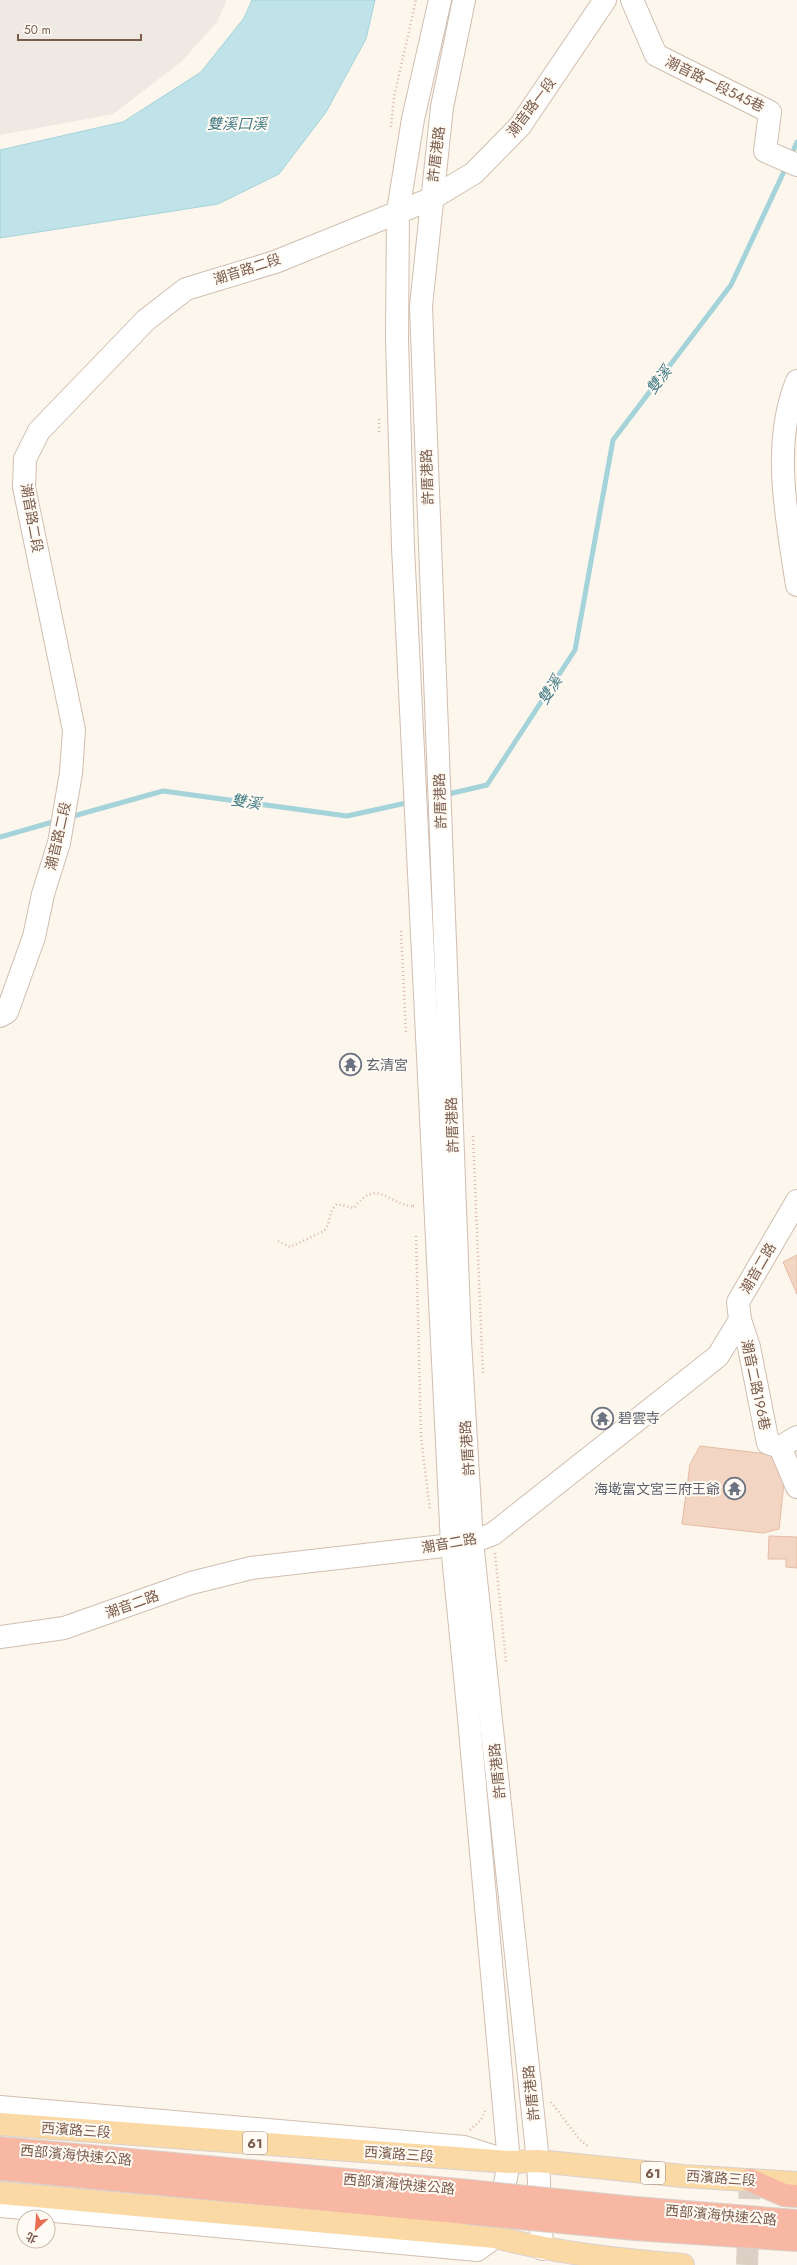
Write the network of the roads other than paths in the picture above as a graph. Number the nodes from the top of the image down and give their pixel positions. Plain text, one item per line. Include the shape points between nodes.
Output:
1 (440, 0) edge
2 (464, 0) edge
3 (605, 0) edge
4 (632, 0) edge
5 (780, 158) edge
6 (415, 205) junction
7 (797, 381) edge
8 (797, 585) edge
9 (0, 1016) edge
10 (797, 1201) edge
11 (740, 1320) junction
12 (788, 1442) edge
13 (797, 1487) edge
14 (462, 1543) junction
15 (0, 1637) edge
16 (0, 2107) edge
17 (0, 2124) edge
18 (0, 2148) edge
19 (538, 2161) junction
20 (509, 2162) junction
21 (0, 2169) edge
22 (750, 2180) junction
23 (797, 2183) edge
24 (0, 2193) edge
25 (797, 2196) edge
26 (0, 2206) edge
27 (797, 2221) edge
28 (495, 2237) junction
29 (797, 2240) edge
30 (542, 2249) junction
31 (683, 2265) edge

1 - 6 street, 許厝港路 via 413,120
2 - 6 street, 許厝港路 via 442,107
3 - 6 street, 潮音路一段 via 520,126 474,173
4 - 5 street, 潮音路一段545巷 via 656,55 770,112
6 - 9 street, 潮音路二段 via 275,262 186,289 146,320 39,431 25,459 24,487 74,730 71,773 59,843 43,894 34,937 7,1012
6 - 14 street, 許厝港路 via 460,1340
6 - 14 street, 許厝港路 via 398,364 403,555 416,812
7 - 8 street via 790,399 783,453 786,510
10 - 11 street, 潮音二路 via 738,1302
11 - 12 street, 潮音二路196巷 via 749,1347 768,1443
11 - 14 street, 潮音二路 via 718,1356 493,1534
12 - 13 street, 潮音二路196巷
14 - 15 street, 潮音二路 via 251,1568 191,1583 64,1628
14 - 19 street, 許厝港路
14 - 20 street, 許厝港路 via 468,1698
16 - 20 street via 464,2147
17 - 20 main road, 西濱路三段 / 61
18 - 27 highway, 西部濱海快速公路 / 61, bridge
19 - 20 main road, 西濱路三段 / 61
19 - 22 main road, 西濱路三段 / 61
19 - 30 street, 許厝港路
20 - 28 street, 許厝港路
21 - 29 highway, 西部濱海快速公路, bridge via 635,2229
22 - 23 main road, 西濱路三段 / 61
22 - 25 highway via 784,2195
24 - 28 main road
26 - 28 street via 478,2250
28 - 30 main road
30 - 31 main road via 626,2261

